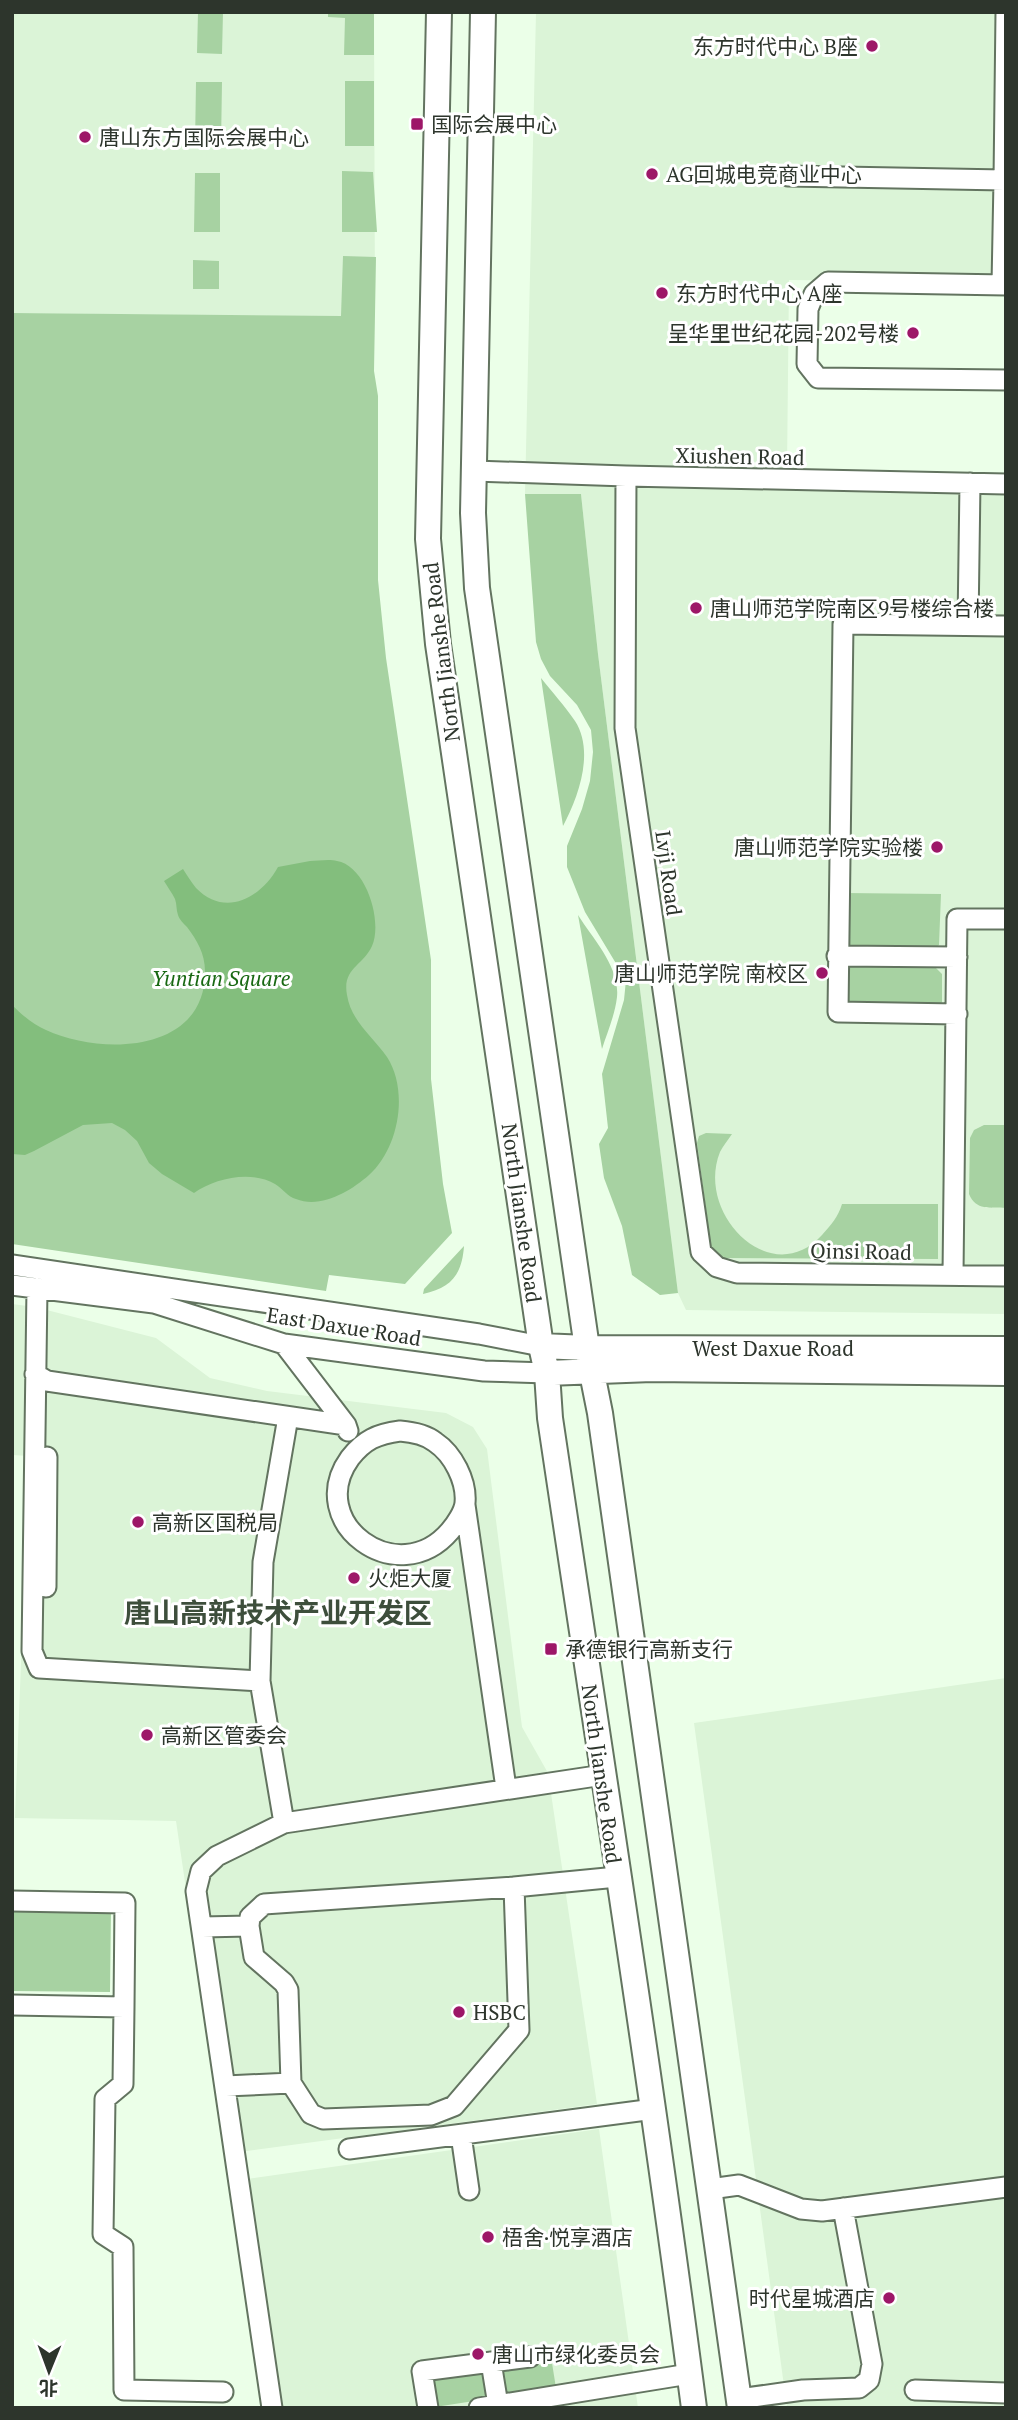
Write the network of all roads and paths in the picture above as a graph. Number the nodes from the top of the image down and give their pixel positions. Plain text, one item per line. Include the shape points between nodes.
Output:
1 (439, 12) edge
2 (483, 12) edge
3 (1006, 12) edge
4 (788, 176) dead end
5 (1004, 180) junction
6 (1004, 285) edge
7 (1006, 380) edge
8 (474, 471) junction
9 (626, 476) junction
10 (970, 483) junction
11 (1006, 484) edge
12 (968, 625) junction
13 (1006, 626) edge
14 (1006, 919) edge
15 (837, 956) junction
16 (957, 957) junction
17 (957, 1014) junction
18 (12, 1265) edge
19 (717, 1268) joint
20 (953, 1275) junction
21 (1006, 1276) edge
22 (12, 1285) edge
23 (43, 1289) junction
24 (284, 1343) junction
25 (541, 1346) junction
26 (1006, 1349) edge
27 (590, 1360) junction
28 (547, 1373) junction
29 (1006, 1373) edge
30 (41, 1378) junction
31 (288, 1417) junction
32 (346, 1425) junction
33 (355, 1452) junction
34 (465, 1503) junction
35 (260, 1681) junction
36 (603, 1774) junction
37 (506, 1788) junction
38 (284, 1823) junction
39 (617, 1877) junction
40 (514, 1887) junction
41 (12, 1901) edge
42 (249, 1926) junction
43 (202, 1927) junction
44 (12, 2005) edge
45 (124, 2007) junction
46 (291, 2083) junction
47 (226, 2086) junction
48 (654, 2109) junction
49 (461, 2134) junction
50 (349, 2149) dead end
51 (1006, 2187) edge
52 (710, 2189) junction
53 (468, 2190) dead end
54 (843, 2208) junction
55 (530, 2357) dead end
56 (491, 2362) junction
57 (690, 2374) junction
58 (915, 2390) dead end
59 (223, 2392) dead end
60 (1006, 2393) edge
61 (739, 2403) edge
62 (488, 2406) edge
63 (272, 2408) edge
64 (428, 2408) edge
65 (694, 2408) edge

1 - 25 main road, North Jianshe Road via 428,539 438,644
2 - 8 main road, North Jianshe Road
3 - 5 street
4 - 5 street
5 - 6 street
6 - 7 street via 828,282 814,294 808,309 807,364 818,377
8 - 9 street, Xiushen Road
8 - 27 main road, North Jianshe Road via 474,546 482,633
9 - 10 street, Xiushen Road
9 - 19 street, Lvji Road via 625,728 701,1252
10 - 11 street, Xiushen Road
10 - 12 street
12 - 13 street
12 - 15 street via 843,624
14 - 16 street via 957,919
15 - 16 street
15 - 17 street via 838,1012
16 - 17 street
17 - 20 street
18 - 25 street, East Daxue Road
19 - 20 street, Qinsi Road via 737,1273
20 - 21 street, Qinsi Road
22 - 23 street, East Daxue Road
23 - 24 street, East Daxue Road via 154,1303
23 - 30 street
24 - 28 street, East Daxue Road via 484,1371
24 - 32 street
25 - 27 main road, West Daxue Road
25 - 28 main road, North Jianshe Road
26 - 27 main road, West Daxue Road
27 - 28 main road, West Daxue Road
27 - 29 main road, West Daxue Road via 652,1368
27 - 52 main road, North Jianshe Road
28 - 36 main road, North Jianshe Road
30 - 31 street
30 - 35 street via 32,1651 39,1668
31 - 32 street
31 - 35 street via 263,1562
32 - 33 street
33 - 34 street via 382,1433 418,1433 448,1453 457,1468
33 - 34 street via 341,1471 340,1513 365,1545 384,1554 426,1550 456,1523
34 - 37 street
35 - 38 street
36 - 37 street
36 - 39 main road, North Jianshe Road
37 - 38 street
38 - 43 street via 217,1856 201,1871 196,1891
39 - 40 street
39 - 48 main road, North Jianshe Road
40 - 42 street via 264,1904 250,1917
40 - 46 street via 519,2030 454,2106 431,2115 323,2119 311,2114
41 - 45 street via 125,1903
42 - 43 street
42 - 46 street via 254,1957 288,1990
43 - 47 street
44 - 45 street
45 - 59 street via 123,2084 105,2099 103,2234 123,2247 124,2390
46 - 47 street
47 - 63 street
48 - 49 street
48 - 57 main road, North Jianshe Road
49 - 50 street
49 - 53 street
51 - 54 street
52 - 54 street via 739,2185 801,2209
52 - 61 main road, North Jianshe Road
54 - 61 street via 872,2364 869,2380 859,2388 803,2390
55 - 56 street
56 - 62 street
56 - 64 street via 422,2371
57 - 62 street
57 - 65 main road, North Jianshe Road
58 - 60 street

